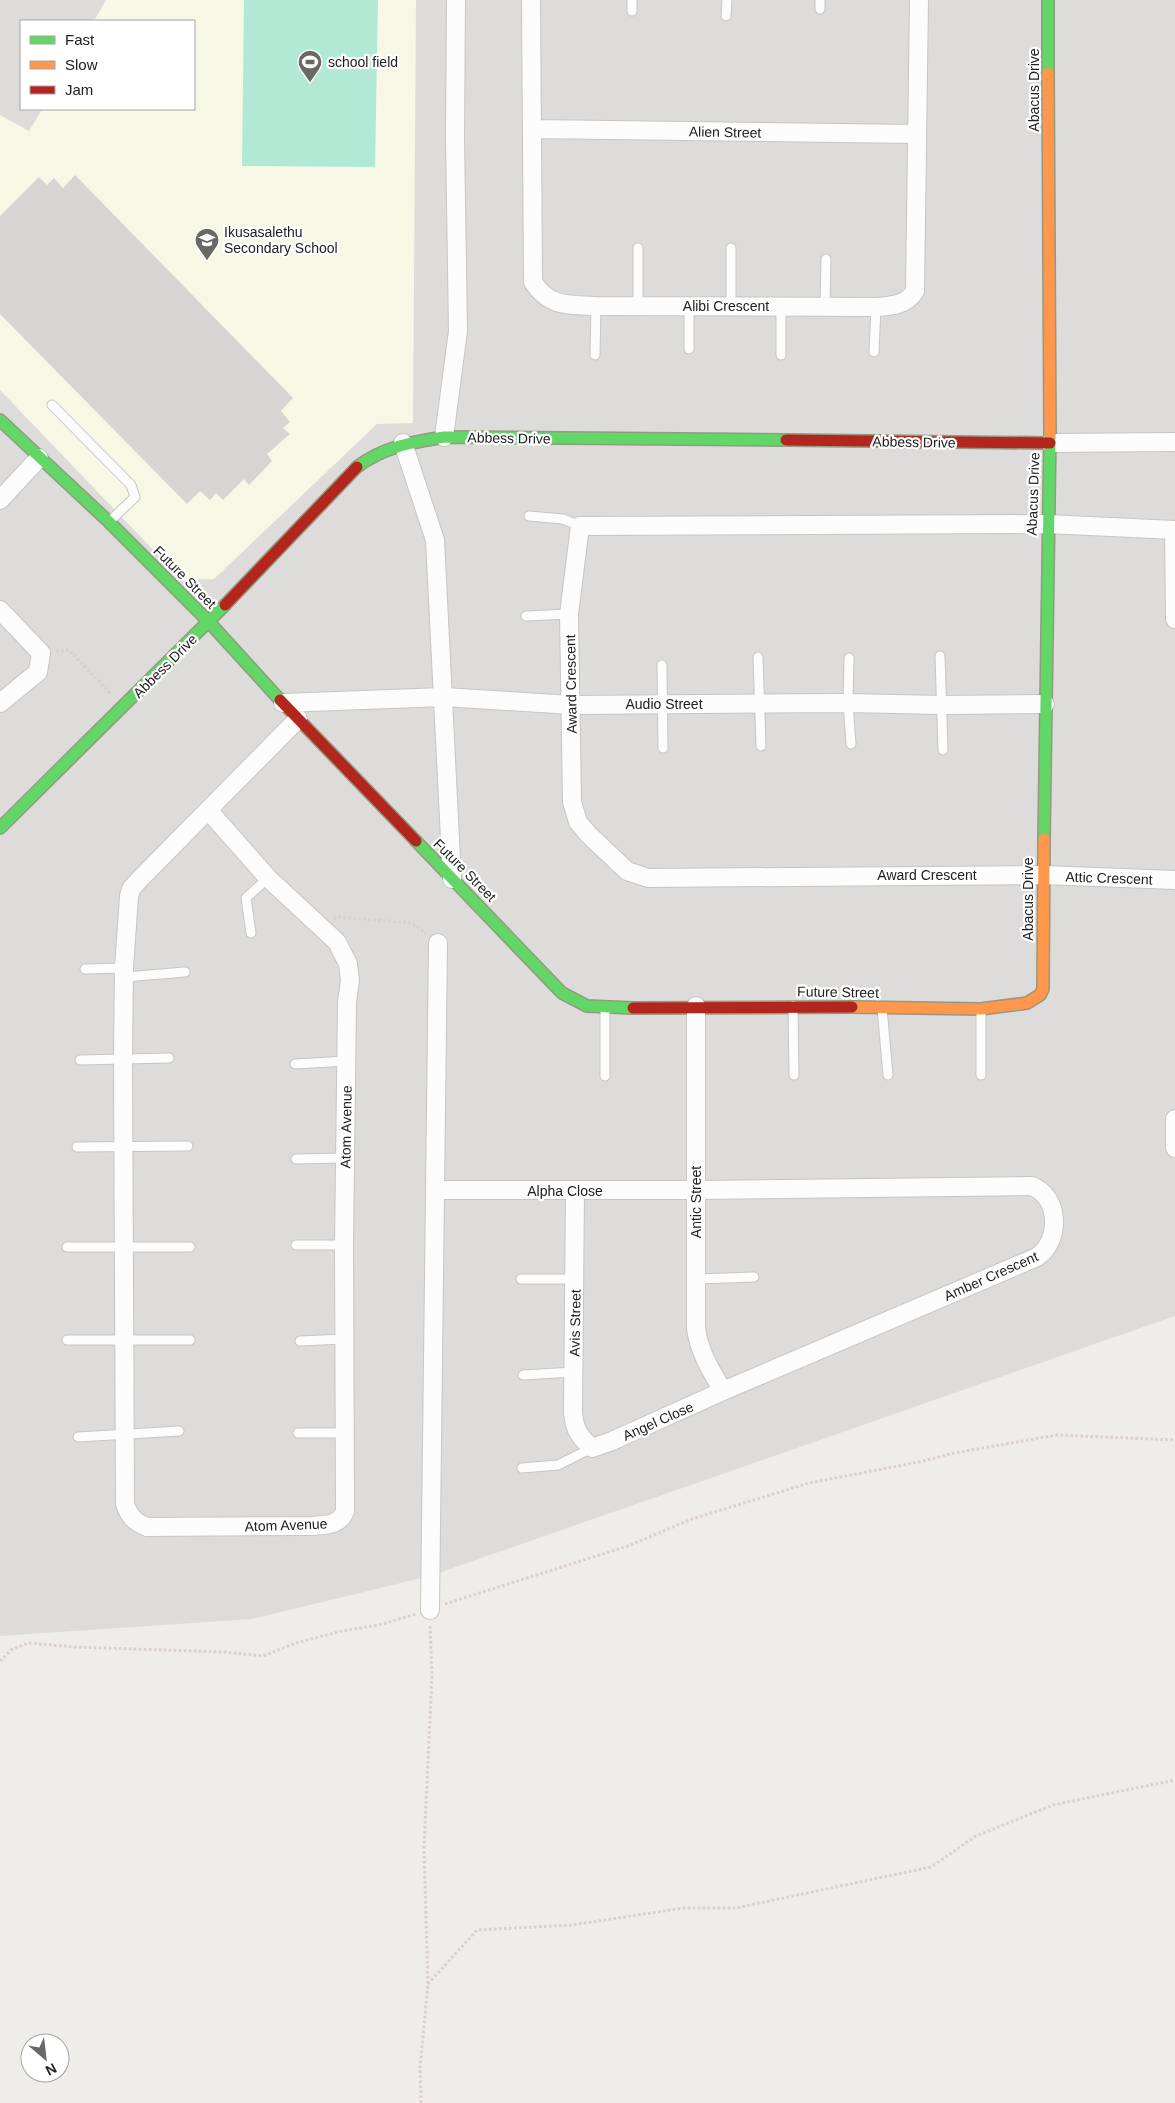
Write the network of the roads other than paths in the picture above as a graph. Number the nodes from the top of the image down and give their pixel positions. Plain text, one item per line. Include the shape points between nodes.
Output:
1 (456, 0) edge
2 (531, 0) edge
3 (632, 0) edge
4 (726, 0) edge
5 (919, 0) edge
6 (1048, 0) edge
7 (632, 11) dead end
8 (726, 16) dead end
9 (533, 129) junction
10 (917, 134) junction
11 (638, 248) dead end
12 (731, 248) dead end
13 (826, 259) dead end
14 (689, 305) junction
15 (596, 306) junction
16 (638, 306) junction
17 (731, 306) junction
18 (781, 306) junction
19 (825, 307) junction
20 (876, 307) junction
21 (689, 349) dead end
22 (874, 352) dead end
23 (596, 355) dead end
24 (781, 355) dead end
25 (52, 405) dead end
26 (0, 420) edge
27 (444, 437) junction
28 (1175, 442) edge
29 (404, 443) junction
30 (1050, 443) junction
31 (39, 458) junction
32 (0, 500) edge
33 (529, 516) dead end
34 (109, 522) junction
35 (1047, 524) junction
36 (580, 526) junction
37 (1174, 530) edge
38 (0, 610) edge
39 (569, 614) junction
40 (526, 616) dead end
41 (1175, 619) edge
42 (209, 622) junction
43 (940, 656) dead end
44 (758, 657) dead end
45 (849, 658) dead end
46 (662, 665) dead end
47 (444, 696) junction
48 (0, 703) edge
49 (283, 703) junction
50 (848, 703) junction
51 (664, 704) junction
52 (760, 704) junction
53 (1045, 704) junction
54 (572, 705) junction
55 (942, 705) junction
56 (298, 719) junction
57 (851, 744) dead end
58 (761, 746) dead end
59 (663, 748) dead end
60 (943, 750) dead end
61 (208, 810) junction
62 (0, 828) edge
63 (1043, 875) junction
64 (268, 878) junction
65 (452, 879) junction
66 (1175, 880) edge
67 (251, 934) dead end
68 (438, 942) road end
69 (85, 970) dead end
70 (125, 972) junction
71 (185, 972) dead end
72 (1044, 989) joint
73 (696, 1006) junction
74 (793, 1006) junction
75 (605, 1008) junction
76 (882, 1008) junction
77 (981, 1009) junction
78 (169, 1058) dead end
79 (123, 1059) junction
80 (80, 1060) dead end
81 (347, 1061) junction
82 (295, 1064) dead end
83 (888, 1075) dead end
84 (981, 1075) dead end
85 (605, 1076) dead end
86 (794, 1076) dead end
87 (1175, 1118) edge
88 (188, 1146) dead end
89 (77, 1147) dead end
90 (124, 1147) junction
91 (1175, 1148) edge
92 (345, 1158) junction
93 (296, 1159) dead end
94 (435, 1190) junction
95 (696, 1190) junction
96 (575, 1191) junction
97 (296, 1245) dead end
98 (344, 1245) junction
99 (125, 1246) junction
100 (67, 1247) dead end
101 (190, 1247) dead end
102 (754, 1277) dead end
103 (521, 1279) dead end
104 (575, 1279) junction
105 (697, 1279) junction
106 (344, 1339) junction
107 (67, 1340) dead end
108 (124, 1340) junction
109 (190, 1340) dead end
110 (300, 1341) dead end
111 (574, 1372) junction
112 (523, 1375) dead end
113 (723, 1391) junction
114 (179, 1431) dead end
115 (346, 1432) junction
116 (126, 1433) junction
117 (298, 1433) dead end
118 (78, 1437) dead end
119 (592, 1448) junction
120 (522, 1468) dead end
121 (430, 1610) road end

1 - 27 street via 458,331
2 - 9 street, Alibi Crescent
3 - 7 lane
4 - 8 lane
5 - 10 street, Alibi Crescent
6 - 30 street, Abacus Drive
9 - 10 street, Alien Street
9 - 15 street, Alibi Crescent via 533,282 539,292 557,303
10 - 20 street, Alibi Crescent via 915,291 899,304
11 - 16 lane
12 - 17 lane
13 - 19 lane
14 - 16 street, Alibi Crescent
14 - 17 street, Alibi Crescent
14 - 21 lane
15 - 16 street, Alibi Crescent
15 - 23 lane
17 - 18 street, Alibi Crescent
18 - 19 street, Alibi Crescent
18 - 24 lane
19 - 20 street, Alibi Crescent
20 - 22 lane
25 - 34 lane via 131,485 135,497
26 - 31 street, Future Street
27 - 29 street, Abbess Drive
27 - 30 street, Abbess Drive
28 - 30 street, Abbess Drive
29 - 42 street, Abbess Drive via 375,454 356,469
29 - 47 street via 435,540
30 - 35 street, Abacus Drive
31 - 32 street
31 - 34 street, Future Street
33 - 36 lane via 563,519
34 - 42 street, Future Street
35 - 36 street
35 - 37 street
35 - 53 street, Abacus Drive
36 - 39 street, Award Crescent
37 - 41 street
38 - 48 street via 41,653 38,672
39 - 40 lane
39 - 54 street, Award Crescent
42 - 49 street, Future Street
42 - 62 street, Abbess Drive
43 - 55 lane
44 - 52 lane
45 - 50 lane
46 - 51 lane
47 - 49 street, Audio Street
47 - 54 street, Audio Street
47 - 65 street
49 - 56 street, Future Street
50 - 52 street, Audio Street
50 - 55 street, Audio Street
50 - 57 lane
51 - 52 street, Audio Street
51 - 54 street, Audio Street
51 - 59 lane
52 - 58 lane
53 - 55 street, Audio Street
53 - 63 street, Abacus Drive
54 - 63 street, Award Crescent via 572,802 576,817 607,853 627,871 637,875 648,878 706,878
55 - 60 lane
56 - 61 street
56 - 65 street, Future Street
61 - 64 street, Atom Avenue
61 - 70 street, Atom Avenue via 131,889
63 - 66 street, Attic Crescent
63 - 72 street, Abacus Drive
64 - 67 lane via 246,898
64 - 81 street, Atom Avenue via 337,942 348,964
65 - 75 street, Future Street via 562,993 587,1006
68 - 94 street
69 - 70 lane
70 - 71 lane
70 - 79 street, Atom Avenue
72 - 77 street, Future Street via 1027,1003
73 - 74 street, Future Street
73 - 75 street, Future Street
73 - 95 street, Antic Street
74 - 76 street, Future Street
74 - 86 lane
75 - 85 lane
76 - 77 street, Future Street
76 - 83 lane
77 - 84 lane
78 - 79 lane
79 - 80 lane
79 - 90 street, Atom Avenue
81 - 82 lane
81 - 92 street, Atom Avenue
87 - 91 street
88 - 90 lane
89 - 90 lane
90 - 99 street, Atom Avenue
92 - 93 lane
92 - 98 street, Atom Avenue
94 - 96 street, Alpha Close
94 - 121 street
95 - 96 street, Alpha Close
95 - 105 street, Antic Street
95 - 113 street, Amber Crescent via 1032,1186 1049,1198 1053,1211 1051,1240 1037,1257
96 - 104 street, Avis Street
97 - 98 lane
98 - 106 street, Atom Avenue
99 - 100 lane
99 - 101 lane
99 - 108 street, Atom Avenue
102 - 105 lane
103 - 104 lane
104 - 111 street, Avis Street
105 - 113 street, Antic Street via 698,1343
106 - 110 lane
106 - 115 street, Atom Avenue
107 - 108 lane
108 - 109 lane
108 - 116 street, Atom Avenue
111 - 112 lane
111 - 119 street, Avis Street via 575,1428
113 - 119 street, Angel Close
114 - 116 lane
115 - 116 street, Atom Avenue via 346,1511 337,1522 314,1526 147,1526 134,1521 125,1504
115 - 117 lane
116 - 118 lane
119 - 120 lane via 558,1465

